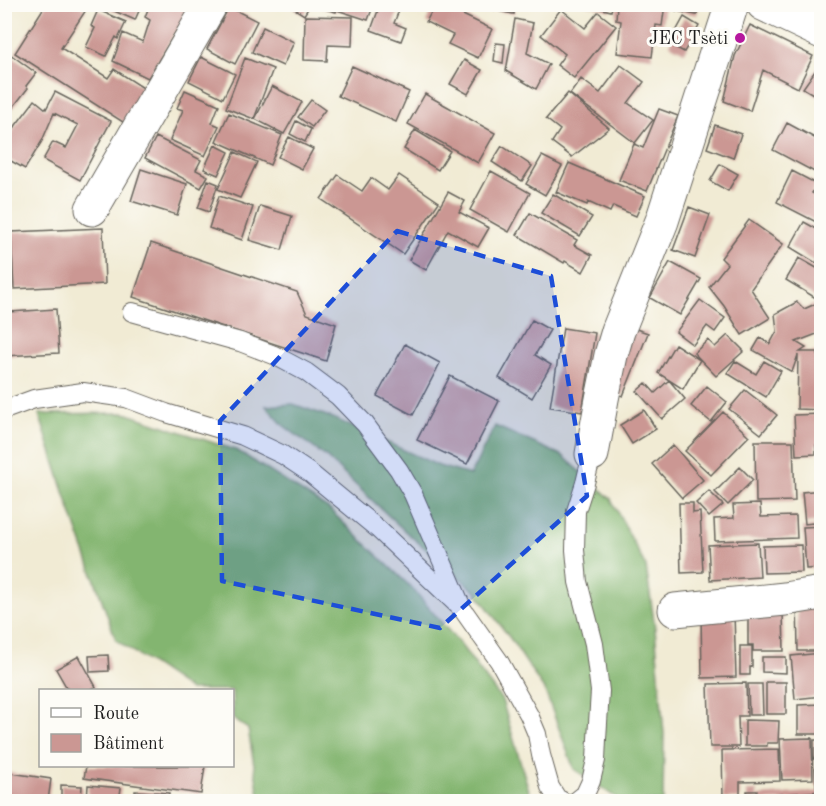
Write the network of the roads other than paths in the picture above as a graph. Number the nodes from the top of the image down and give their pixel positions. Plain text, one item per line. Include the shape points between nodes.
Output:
1 (211, 4) edge
2 (732, 4) edge
3 (763, 4) edge
4 (822, 32) edge
5 (92, 209) dead end
6 (132, 312) dead end
7 (4, 410) edge
8 (592, 454) joint
9 (822, 593) edge
10 (463, 610) junction
11 (675, 610) dead end
12 (564, 801) edge
13 (575, 801) edge

1 - 5 street
2 - 8 street via 662,221 616,339
3 - 4 street
6 - 10 lane via 274,355 338,396 365,424 399,470
7 - 10 lane via 34,399 83,392 126,398 243,436 310,473 378,529
8 - 13 lane via 576,511 575,550 600,691 591,782 585,794
9 - 11 street
10 - 12 lane via 499,661 529,715 550,787

